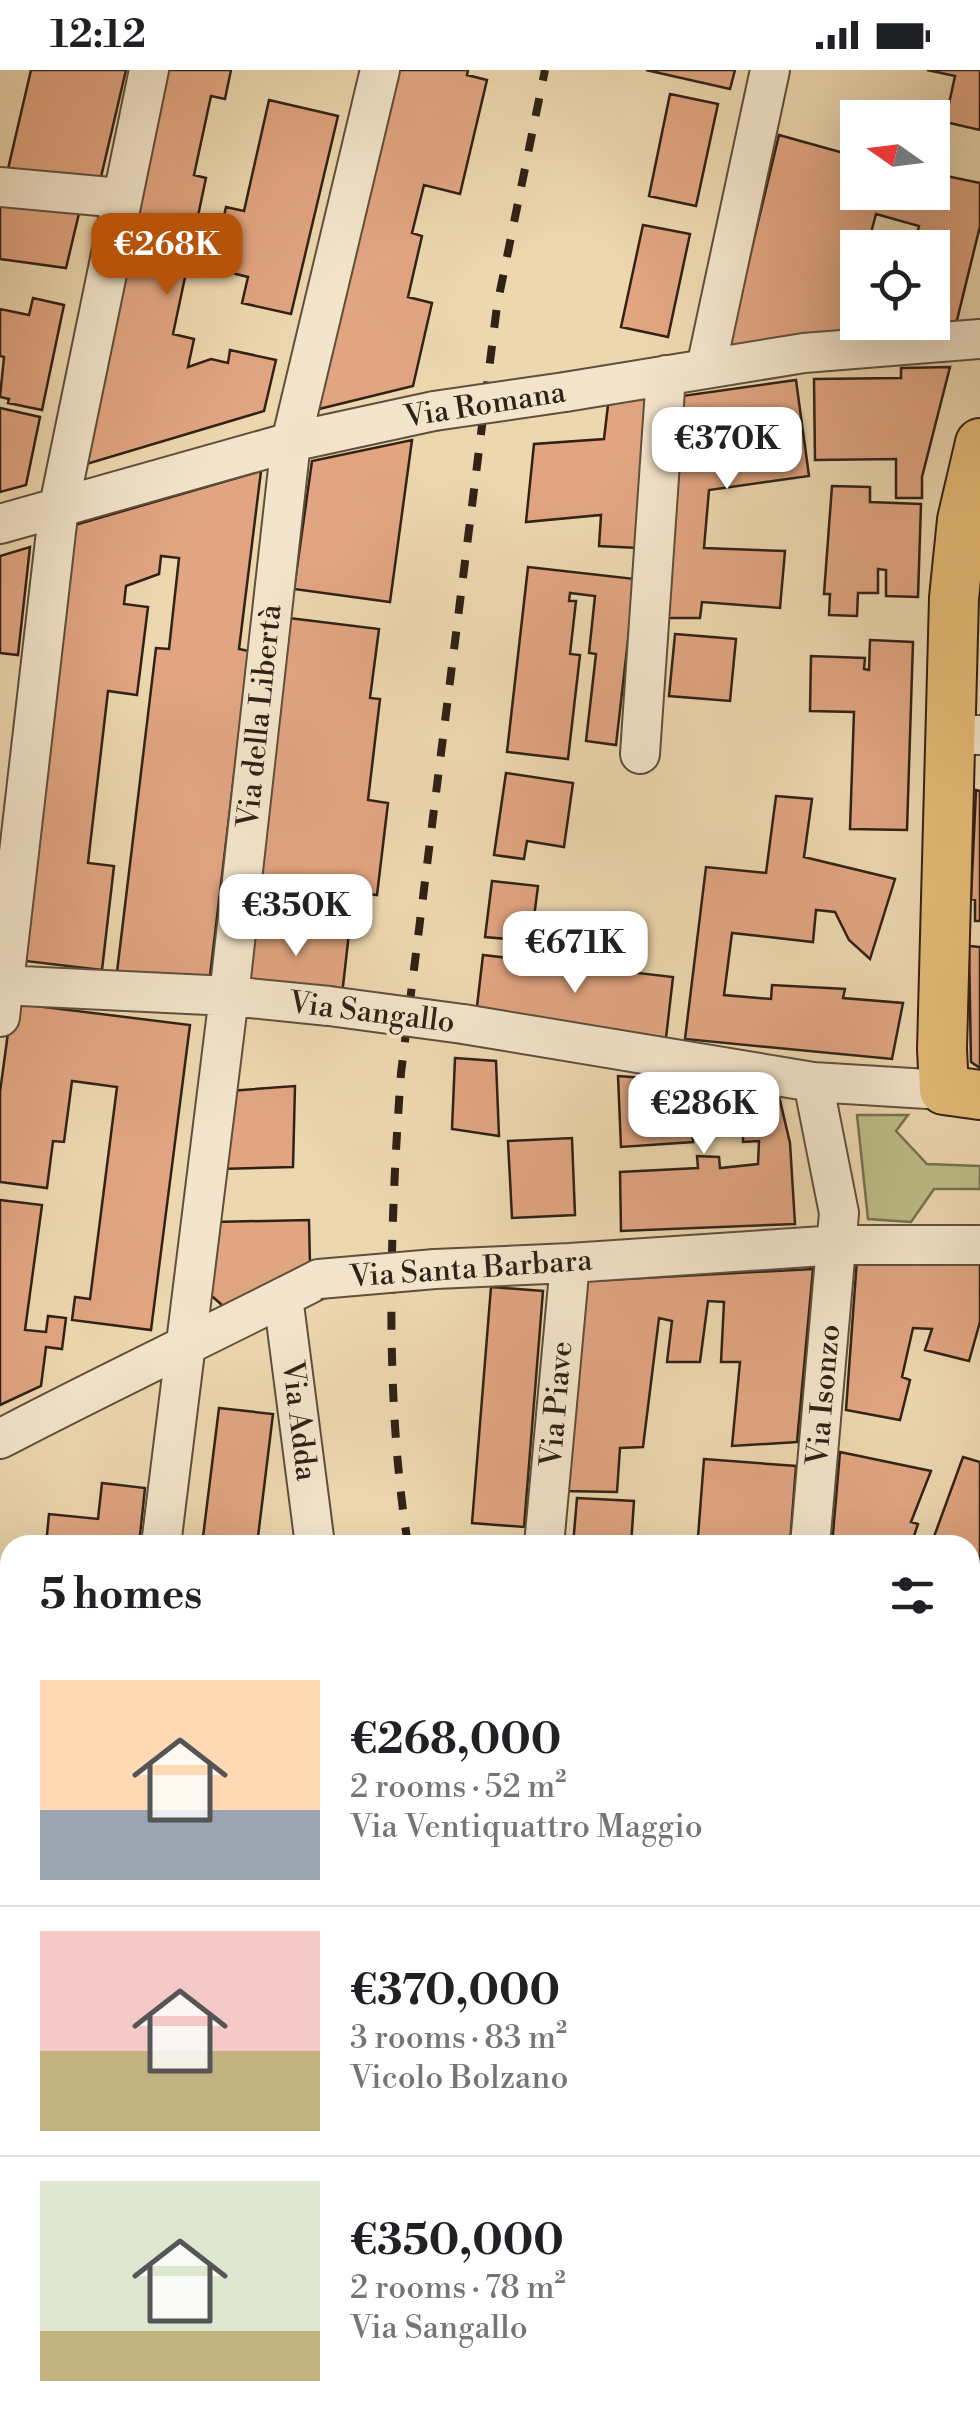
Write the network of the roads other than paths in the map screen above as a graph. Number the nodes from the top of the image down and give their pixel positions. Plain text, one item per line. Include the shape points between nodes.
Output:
1 (149, 70) edge
2 (380, 70) edge
3 (770, 70) edge
4 (0, 187) edge
5 (122, 198) junction
6 (980, 339) edge
7 (706, 368) junction
8 (666, 375) junction
9 (291, 442) junction
10 (980, 443) edge
11 (59, 506) junction
12 (0, 524) edge
13 (966, 639) edge
14 (965, 735) edge
15 (640, 754) dead end
16 (1, 996) edge
17 (229, 996) junction
18 (812, 1082) junction
19 (962, 1093) edge
20 (838, 1245) junction
21 (980, 1245) edge
22 (570, 1264) junction
23 (283, 1297) junction
24 (185, 1348) junction
25 (0, 1439) edge
26 (162, 1535) edge
27 (314, 1535) edge
28 (545, 1535) edge
29 (811, 1535) edge

1 - 5 street
2 - 9 street, Via della Libertà
3 - 7 street
4 - 5 street
5 - 11 street
6 - 7 street, Via Romana
7 - 8 street, Via Romana
8 - 9 street, Via Romana, bridge via 434,411
8 - 15 street
9 - 11 street, Via Romana
9 - 17 street, Via della Libertà
10 - 13 main road via 960,532
11 - 12 street, Via Romana
11 - 16 street
13 - 14 main road
14 - 19 main road via 942,1050
16 - 17 street, Via Sangallo
17 - 18 street, Via Sangallo, bridge via 463,1024
17 - 24 street, Via della Libertà
18 - 19 street, Via Sangallo
18 - 20 street, Via Isonzo via 839,1213
20 - 21 street, Via Santa Barbara
20 - 22 street, Via Santa Barbara
20 - 29 street, Via Isonzo
22 - 23 street, Via Santa Barbara, bridge via 319,1279
22 - 28 street, Via Piave
23 - 24 street, Via Santa Barbara
23 - 27 street, Via Adda
24 - 25 street, Via Santa Barbara
24 - 26 street, Via della Libertà

